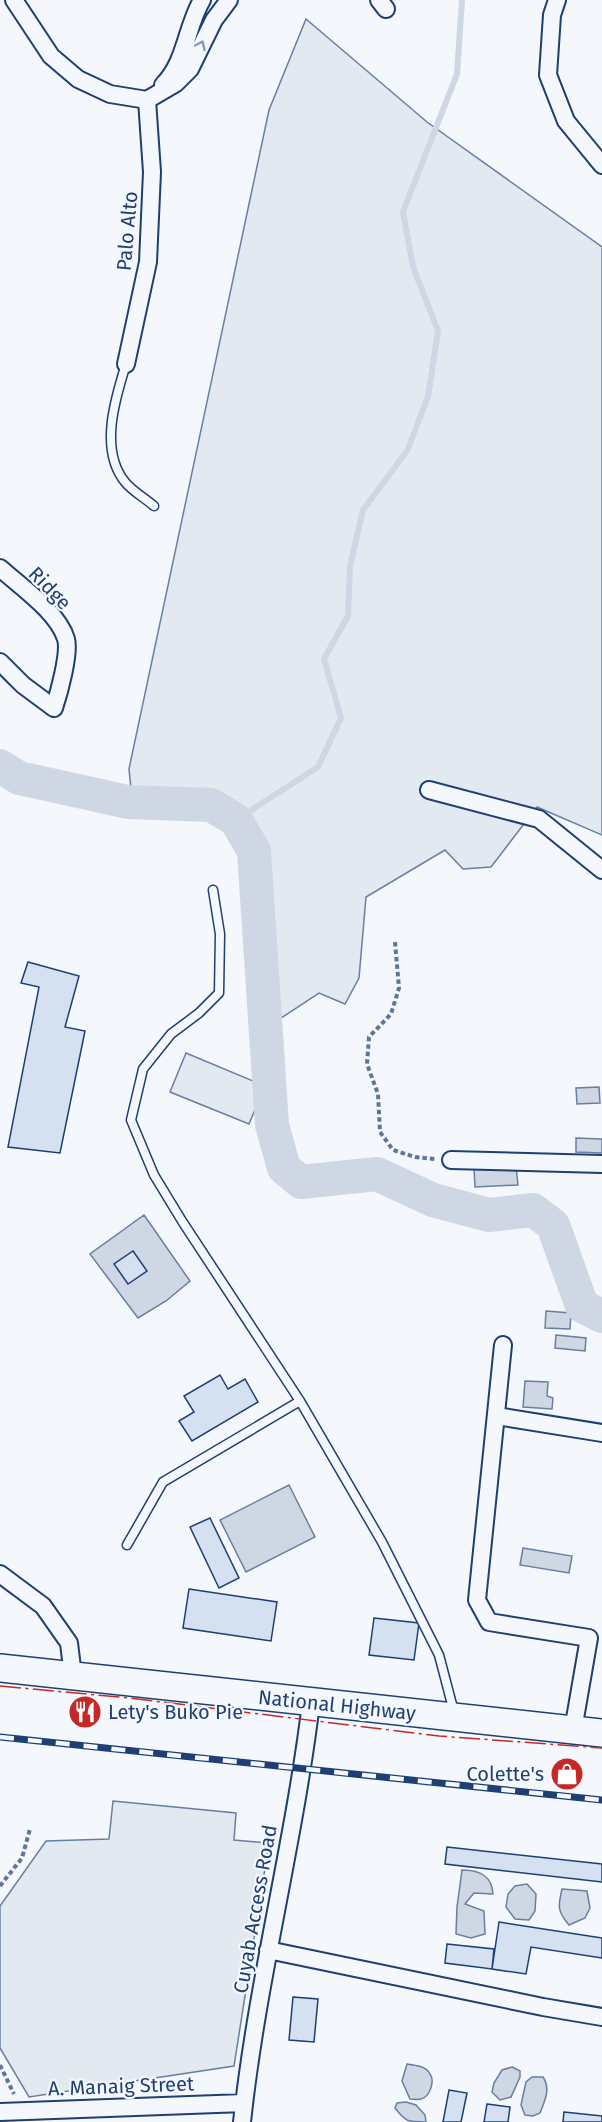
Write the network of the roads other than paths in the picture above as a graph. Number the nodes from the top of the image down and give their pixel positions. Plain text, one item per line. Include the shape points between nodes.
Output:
1 (14, 0) edge
2 (202, 0) edge
3 (229, 0) edge
4 (557, 0) edge
5 (147, 100) junction
6 (602, 165) edge
7 (126, 364) joint
8 (154, 506) dead end
9 (0, 568) edge
10 (0, 662) edge
11 (429, 790) dead end
12 (602, 870) edge
13 (213, 890) dead end
14 (451, 1160) road end
15 (602, 1164) edge
16 (503, 1345) dead end
17 (300, 1401) junction
18 (497, 1416) junction
19 (602, 1433) edge
20 (127, 1545) dead end
21 (0, 1574) edge
22 (0, 1668) edge
23 (73, 1676) junction
24 (311, 1703) junction
25 (456, 1718) junction
26 (573, 1730) junction
27 (602, 1733) edge
28 (268, 1950) junction
29 (602, 2017) edge
30 (244, 2103) junction
31 (0, 2112) edge
32 (242, 2122) edge

1 - 5 street via 51,56 78,79 110,94
2 - 5 street via 180,61 169,79
5 -> 3 street via 176,84 190,69 214,20
4 - 6 street via 552,15 548,75 566,121
5 - 7 street, Palo Alto via 152,172 148,262
7 - 8 lane via 109,436 113,458 124,481
9 - 10 street, Ridge via 53,615 67,640 54,708
11 - 12 street via 539,819
13 - 17 lane via 220,933 219,993 171,1034 143,1069 131,1120 154,1175
14 - 15 street
16 - 18 street
17 - 20 lane via 163,1482
17 - 25 lane via 382,1542 439,1655
18 - 19 street
18 - 26 street via 477,1600 489,1622 590,1638
21 - 23 street via 43,1606 69,1643
22 - 23 main road, National Highway
23 - 24 main road, National Highway
24 - 25 main road, National Highway
24 - 28 street, Cuyab Access Road via 303,1769
25 - 26 main road, National Highway
26 - 27 main road, National Highway
28 - 29 street
28 - 30 street, Cuyab Access Road
30 - 31 street, A. Manaig Street
30 - 32 street, Cuyab Access Road

